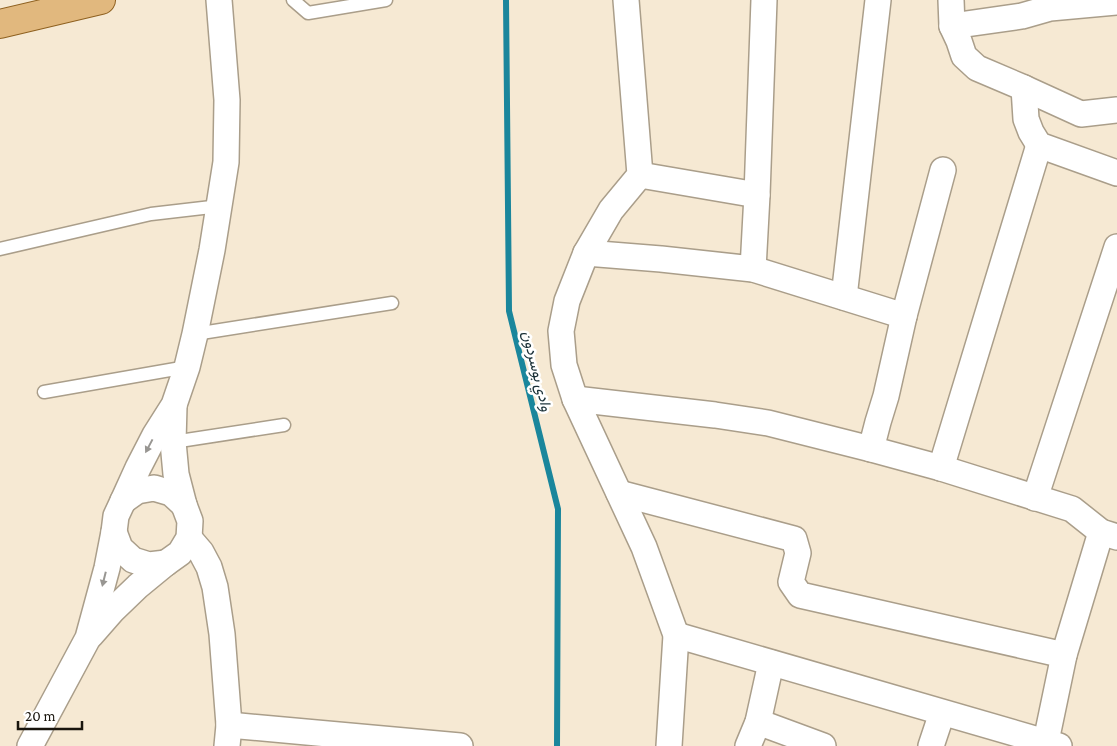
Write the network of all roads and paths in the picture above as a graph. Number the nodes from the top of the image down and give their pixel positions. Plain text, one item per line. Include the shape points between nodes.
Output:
1 (101, 0) edge
2 (219, 0) edge
3 (293, 0) edge
4 (386, 0) edge
5 (626, 0) edge
6 (764, 0) edge
7 (878, 0) edge
8 (951, 0) edge
9 (1117, 2) edge
10 (46, 6) edge
11 (0, 24) edge
12 (952, 26) junction
13 (1024, 88) junction
14 (1117, 110) edge
15 (1039, 145) junction
16 (943, 170) dead end
17 (1117, 173) edge
18 (640, 174) junction
19 (757, 195) junction
20 (220, 206) junction
21 (1117, 247) edge
22 (0, 249) edge
23 (586, 253) junction
24 (753, 268) junction
25 (844, 297) junction
26 (392, 303) dead end
27 (904, 316) junction
28 (195, 334) junction
29 (187, 367) junction
30 (44, 392) dead end
31 (575, 399) junction
32 (174, 405) junction
33 (284, 424) dead end
34 (173, 442) junction
35 (871, 449) junction
36 (941, 468) junction
37 (619, 493) junction
38 (1035, 498) junction
39 (123, 501) junction
40 (184, 505) junction
41 (114, 532) junction
42 (1109, 535) edge
43 (189, 538) junction
44 (166, 563) junction
45 (676, 635) junction
46 (88, 638) junction
47 (1064, 655) junction
48 (771, 663) junction
49 (942, 713) junction
50 (758, 722) junction
51 (228, 736) edge
52 (1050, 745) edge
53 (36, 746) edge
54 (460, 746) edge
55 (669, 746) edge
56 (748, 746) edge
57 (823, 746) edge
58 (931, 746) edge

1 - 10 main road
2 - 20 street via 227,100 226,162
3 - 4 lane via 308,13
5 - 18 street
6 - 19 street
7 - 25 street
8 - 12 street
9 - 12 street via 1050,8 1022,16
10 - 11 main road
12 - 13 street via 964,56 977,68
13 - 14 street via 1081,114
13 - 15 street via 1026,119
15 - 17 street
15 - 36 street
16 - 27 street
18 - 19 street
18 - 23 street via 611,210
19 - 24 street
20 - 22 lane via 151,214
20 - 28 street
21 - 38 street
23 - 24 street
23 - 31 street via 567,301 561,331 564,365
24 - 25 street
25 - 27 street
26 - 28 lane
27 - 35 street
28 - 29 street
29 - 30 lane
29 - 32 street
31 - 35 street via 768,423
31 - 37 street
32 - 34 street
32 -> 39 street
33 - 34 lane
34 - 40 street via 176,474
35 - 36 street
36 - 38 street
37 - 45 street via 644,547
37 - 47 street via 794,539 798,554 791,582 800,595
38 - 42 street via 1072,509
39 - 40 street via 137,491 154,488 171,493
39 - 41 street via 116,516
40 - 43 street via 190,521
41 - 44 street via 120,548 132,560 149,565
41 -> 46 street
42 - 47 street
43 - 44 street via 180,553
43 - 51 street via 209,567 215,587 222,634
44 - 46 street via 138,586
45 - 48 street
45 - 55 street
46 - 53 street
47 - 52 street
48 - 49 street
48 - 50 street
49 - 52 street
49 - 58 street
50 - 56 street
50 - 57 street
51 - 54 street

